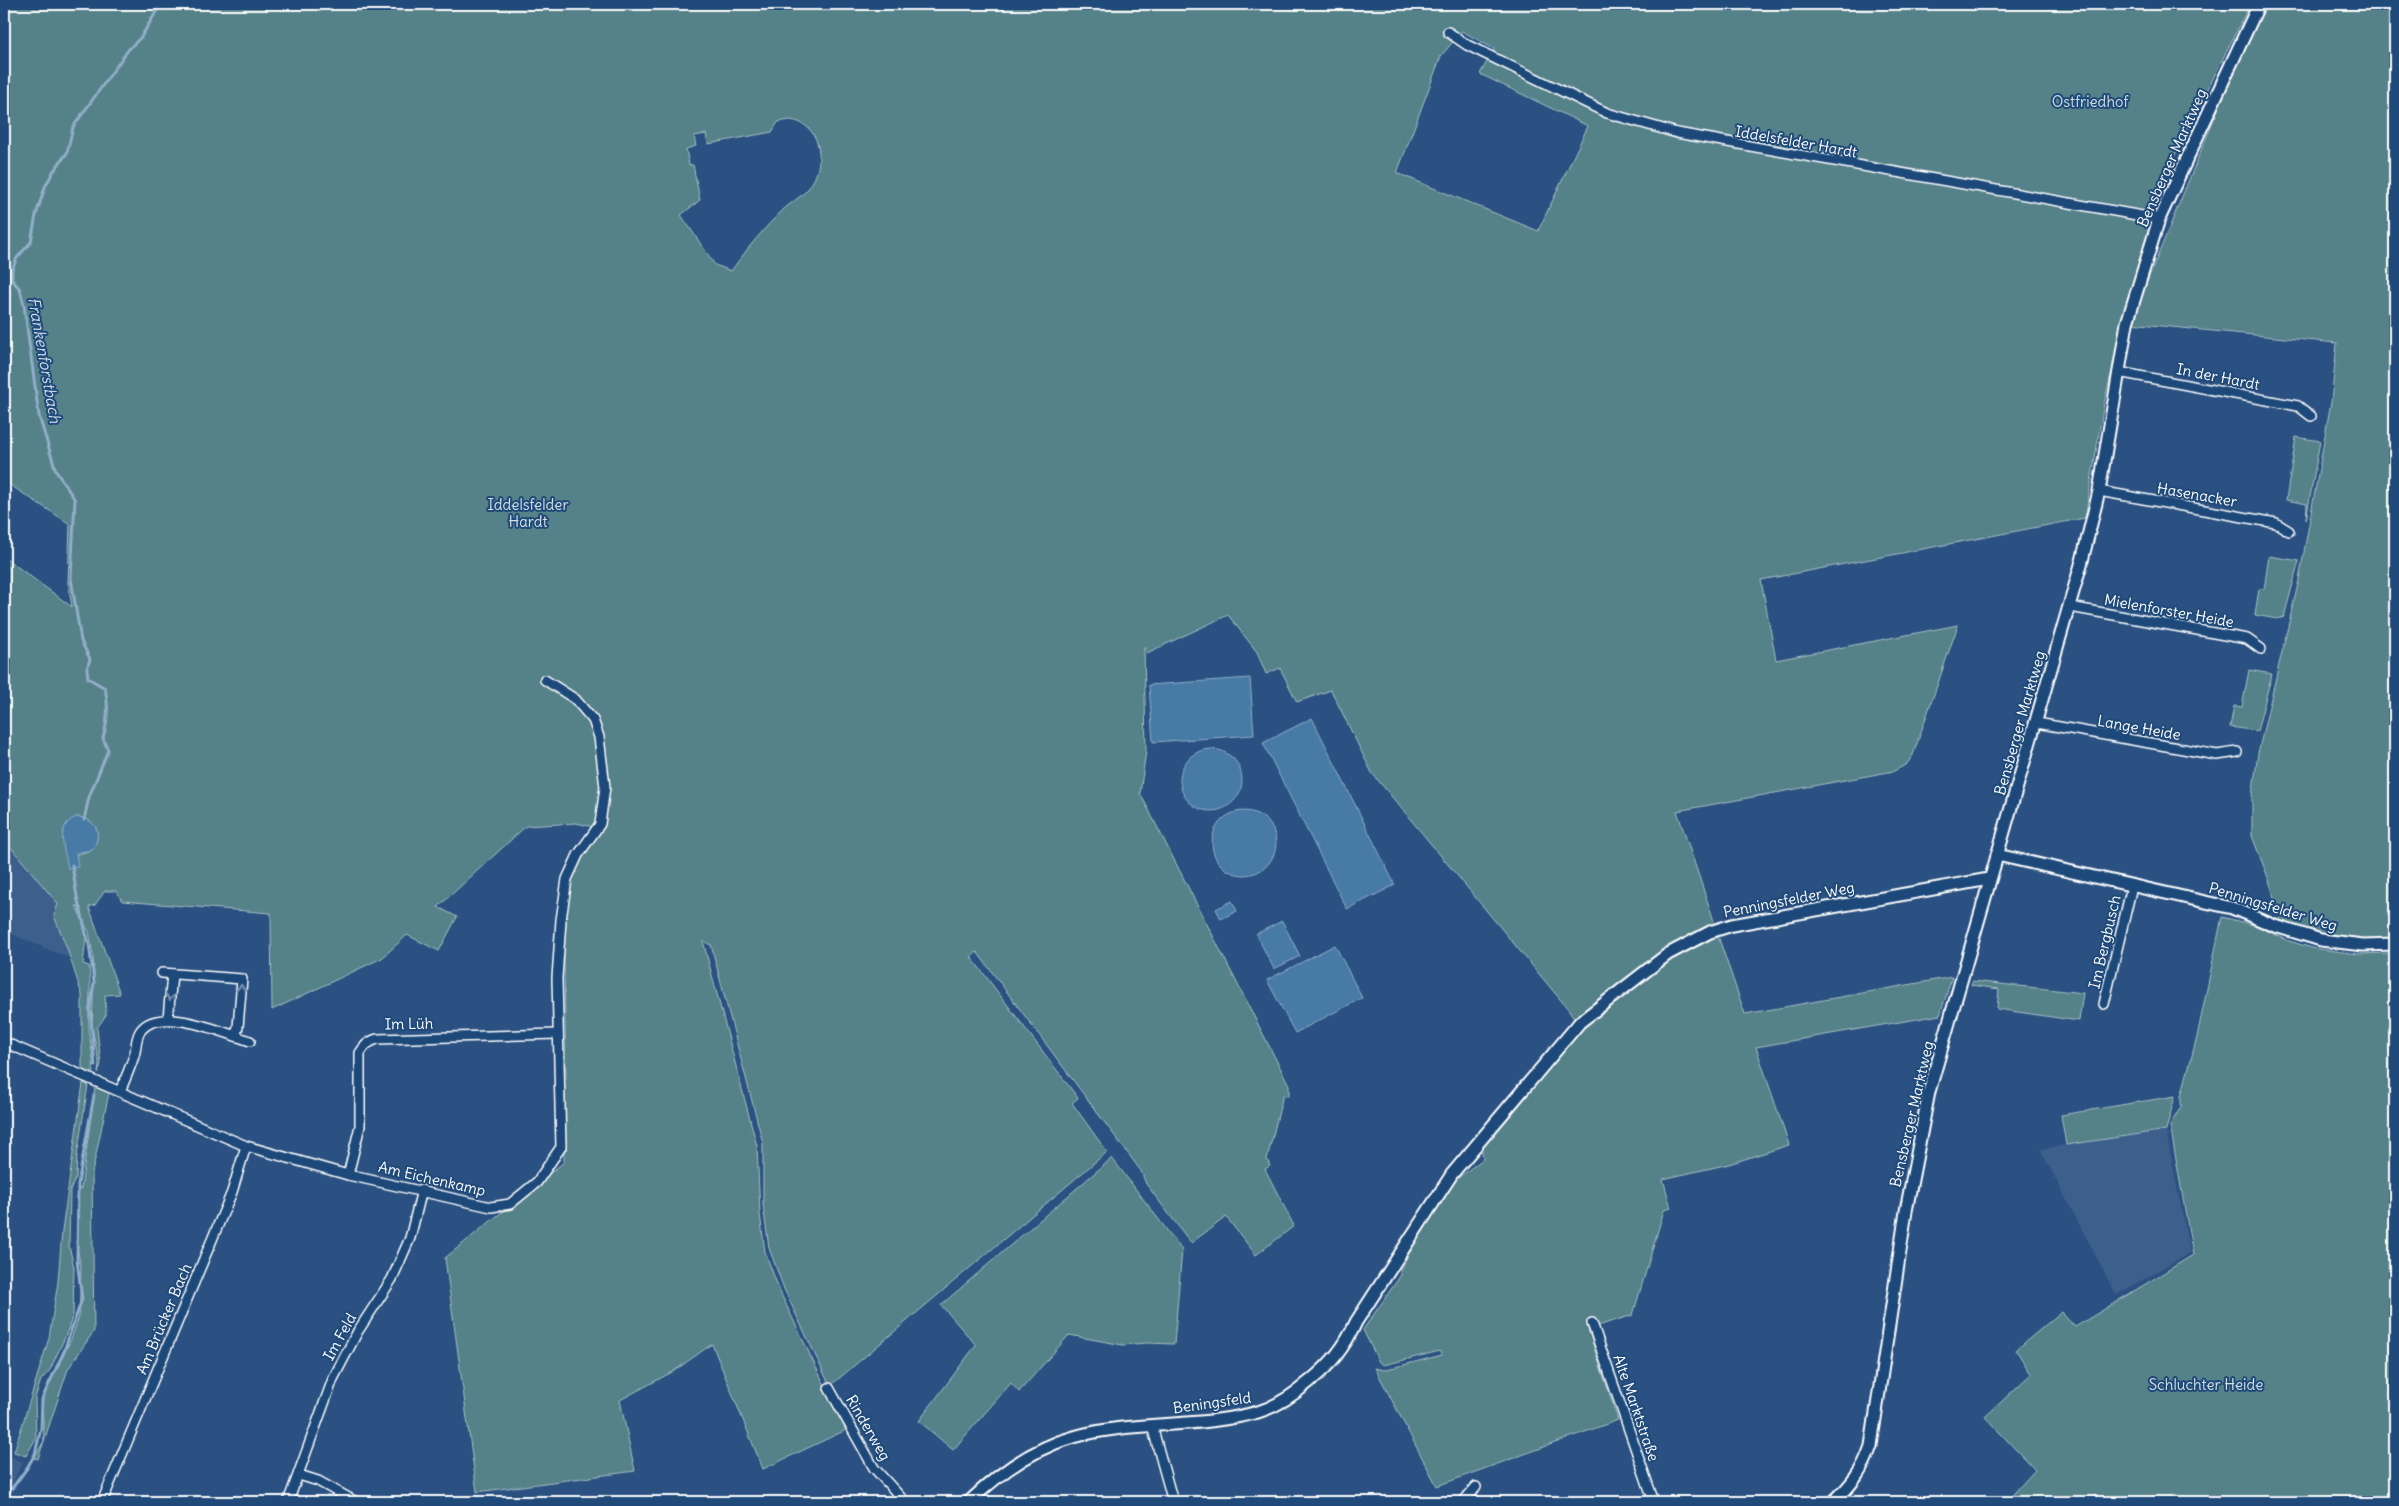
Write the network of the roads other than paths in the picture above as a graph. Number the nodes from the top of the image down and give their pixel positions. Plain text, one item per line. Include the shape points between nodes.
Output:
1 (2259, 4) edge
2 (1448, 32) dead end
3 (2159, 219) junction
4 (2118, 372) junction
5 (2311, 416) dead end
6 (2099, 491) junction
7 (2289, 531) dead end
8 (2070, 607) junction
9 (2261, 649) dead end
10 (545, 680) dead end
11 (2036, 723) junction
12 (2237, 752) dead end
13 (1997, 855) junction
14 (1990, 879) junction
15 (2132, 886) junction
16 (2395, 944) edge
17 (162, 973) dead end
18 (172, 974) junction
19 (2104, 1004) dead end
20 (168, 1019) junction
21 (558, 1034) junction
22 (234, 1036) junction
23 (250, 1041) dead end
24 (4, 1042) edge
25 (120, 1091) junction
26 (246, 1146) junction
27 (1452, 1174) joint
28 (348, 1175) junction
29 (422, 1190) junction
30 (1592, 1323) dead end
31 (828, 1388) dead end
32 (1152, 1426) junction
33 (299, 1475) junction
34 (1476, 1487) dead end
35 (102, 1502) edge
36 (288, 1502) edge
37 (356, 1502) edge
38 (905, 1502) edge
39 (969, 1502) edge
40 (1174, 1502) edge
41 (1463, 1502) edge
42 (1654, 1502) edge
43 (1833, 1502) edge

1 - 3 street, Bensberger Marktweg
2 - 3 street, Iddelsfelder Hardt via 1466,45 1606,113 1677,133
3 - 4 street, Bensberger Marktweg via 2127,323
4 - 5 street, In der Hardt via 2298,406
4 - 6 street, Bensberger Marktweg
6 - 7 street, Hasenacker via 2276,523
6 - 8 street, Bensberger Marktweg
8 - 9 street, Mielenforster Heide via 2247,639
8 - 11 street, Bensberger Marktweg
10 - 21 street, Am Eichenkamp via 575,699 594,720 605,787 600,824 578,855 567,878 558,961
11 - 12 street, Lange Heide via 2217,756
11 - 13 street, Bensberger Marktweg
13 - 14 street, Bensberger Marktweg
13 - 15 street, Penningsfelder Weg
14 - 27 street, Penningsfelder Weg via 1732,924 1668,954 1580,1022
14 - 43 street, Bensberger Marktweg via 1916,1147 1871,1446 1864,1468
15 - 16 street, Penningsfelder Weg via 2232,908 2321,940 2363,946
15 - 19 street, Im Bergbusch
17 - 18 street
18 -> 20 street
22 -> 18 street via 238,1027 242,980
20 - 22 street
20 - 25 street via 153,1022 142,1029
21 - 28 street, Im Lüh via 377,1039 364,1045 360,1053 360,1126
21 - 29 street, Am Eichenkamp via 561,1146 537,1182 510,1204 491,1207
22 - 23 street
24 - 25 street, Am Eichenkamp
25 - 26 street, Am Eichenkamp
26 - 28 street, Am Eichenkamp
26 - 35 street, Am Brücker Bach via 232,1192
27 - 32 street, Beningsfeld via 1330,1365 1291,1397 1259,1411 1222,1419
28 - 29 street, Am Eichenkamp
29 - 33 street, Im Feld via 410,1238 392,1279 358,1331 333,1379
30 - 42 street, Alte Marktstraße
31 - 38 street, Rinderweg via 874,1468
32 - 39 street, Beningsfeld via 1106,1429 1053,1444 994,1478
32 - 40 street
33 - 36 street, Im Feld
33 - 37 street via 318,1481
34 - 41 street

